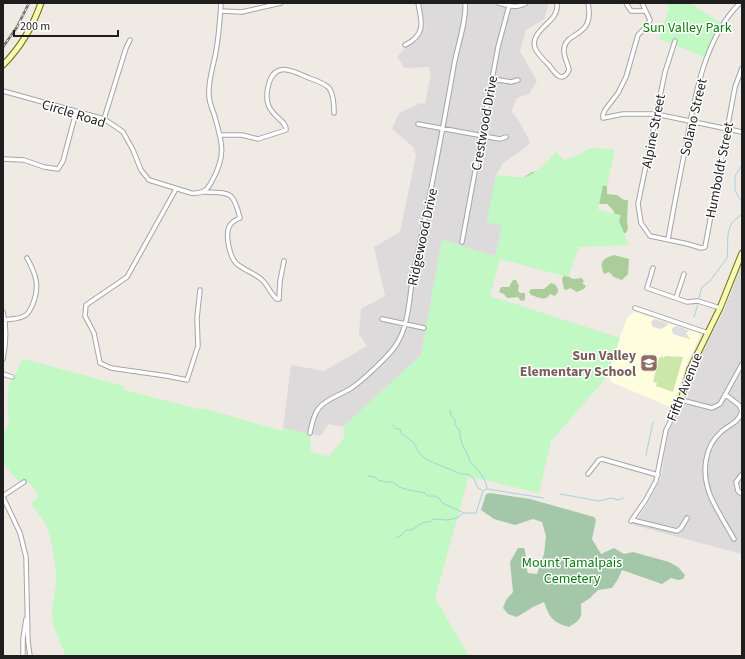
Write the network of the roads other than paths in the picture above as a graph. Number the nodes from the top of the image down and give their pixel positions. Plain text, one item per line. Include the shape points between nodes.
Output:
1 (41, 3) edge
2 (221, 3) edge
3 (281, 3) edge
4 (418, 3) edge
5 (465, 3) edge
6 (498, 3) edge
7 (526, 3) edge
8 (557, 3) edge
9 (588, 3) edge
10 (626, 3) edge
11 (642, 3) edge
12 (740, 3) edge
13 (518, 5) edge
14 (509, 6) junction
15 (220, 11) junction
16 (645, 11) junction
17 (130, 40) dead end
18 (675, 41) dead end
19 (405, 45) dead end
20 (3, 65) edge
21 (742, 68) edge
22 (492, 79) junction
23 (518, 80) dead end
24 (3, 91) edge
25 (76, 112) junction
26 (334, 114) dead end
27 (656, 114) junction
28 (104, 120) junction
29 (690, 121) junction
30 (418, 124) dead end
31 (443, 129) junction
32 (727, 129) junction
33 (742, 132) edge
34 (220, 136) junction
35 (482, 136) junction
36 (506, 137) dead end
37 (3, 159) edge
38 (176, 189) junction
39 (204, 192) junction
40 (668, 240) junction
41 (462, 242) dead end
42 (742, 253) edge
43 (27, 258) dead end
44 (284, 261) dead end
45 (653, 268) dead end
46 (684, 274) dead end
47 (200, 290) dead end
48 (676, 298) junction
49 (635, 308) dead end
50 (720, 308) junction
51 (3, 312) edge
52 (382, 319) dead end
53 (5, 320) junction
54 (405, 324) junction
55 (424, 328) dead end
56 (708, 333) junction
57 (3, 359) edge
58 (742, 364) edge
59 (3, 374) edge
60 (12, 377) dead end
61 (726, 395) junction
62 (681, 400) junction
63 (742, 411) edge
64 (310, 433) dead end
65 (588, 474) dead end
66 (742, 474) edge
67 (658, 475) junction
68 (24, 482) dead end
69 (742, 494) edge
70 (3, 496) edge
71 (687, 518) dead end
72 (734, 538) dead end
73 (27, 608) junction
74 (23, 656) edge
75 (30, 656) edge

1 - 20 street via 20,45
2 - 15 street
3 - 15 street via 242,12
4 - 19 street via 421,30
5 - 31 street, Ridgewood Drive via 465,16
6 - 14 street
7 - 13 street
8 - 9 street via 553,18 534,40 540,56 559,76 564,76 569,70 564,53 565,44 588,24
10 - 16 street via 631,11
11 - 16 street
12 - 29 street, Solano Street via 730,12 714,39
13 - 14 street
14 - 22 street, Crestwood Drive
15 - 34 street via 208,92
16 - 27 street via 650,20 638,35 622,87 603,115 604,118 623,114
17 - 28 street
18 - 27 street, Alpine Street
21 - 32 street, Humboldt Street via 735,87
22 - 23 street via 511,82
22 - 35 street, Crestwood Drive
24 - 25 street, Circle Road
25 - 28 street, Circle Road
25 - 37 street via 63,161 58,169 24,160
26 - 34 street via 332,94 328,87 291,69 279,70 272,75 266,100 269,109 285,125 286,130 258,139 236,135
27 - 29 street
27 - 40 street, Alpine Street via 638,204 641,223 650,236
28 - 38 street, Circle Road via 123,132 141,170 149,180
29 - 32 street
29 - 40 street, Solano Street
30 - 31 street
31 - 35 street
31 - 54 street, Ridgewood Drive
32 - 33 street
32 - 40 street, Humboldt Street via 704,248
34 - 39 street via 222,156 215,176
35 - 36 street via 500,139
35 - 41 street, Crestwood Drive
38 - 39 street, Circle Road via 198,194
38 - 47 street via 128,277 86,305 85,316 94,334 100,363 111,368 187,380 198,346
39 - 44 street, Circle Road via 224,193 232,197 240,218 234,220 229,228 229,247 234,261 265,282 277,299 280,296
42 - 50 street, Fifth Avenue
43 - 53 street via 37,279 38,289 35,298 29,312 24,316
45 - 48 street via 647,288
46 - 48 street
48 - 50 street
49 - 56 street
50 - 56 street, Fifth Avenue
51 - 53 street
52 - 54 street
53 - 57 street via 6,343
54 - 55 street
54 - 64 street, Ridgewood Drive via 395,346 378,364 351,388 320,407 312,419
56 - 62 street, Fifth Avenue via 690,369
58 - 61 street
59 - 60 street
61 - 62 street via 720,404 712,408
61 - 63 street via 739,405
62 - 67 street, Fifth Avenue via 666,430
63 - 72 street via 741,417 713,440 708,451 705,478 709,494
65 - 67 street via 602,459
66 - 69 street via 736,482 738,491
67 - 71 street, Fifth Avenue via 632,520 678,531
68 - 70 street
70 - 73 street via 20,533 26,557
73 - 74 street
73 - 75 street

